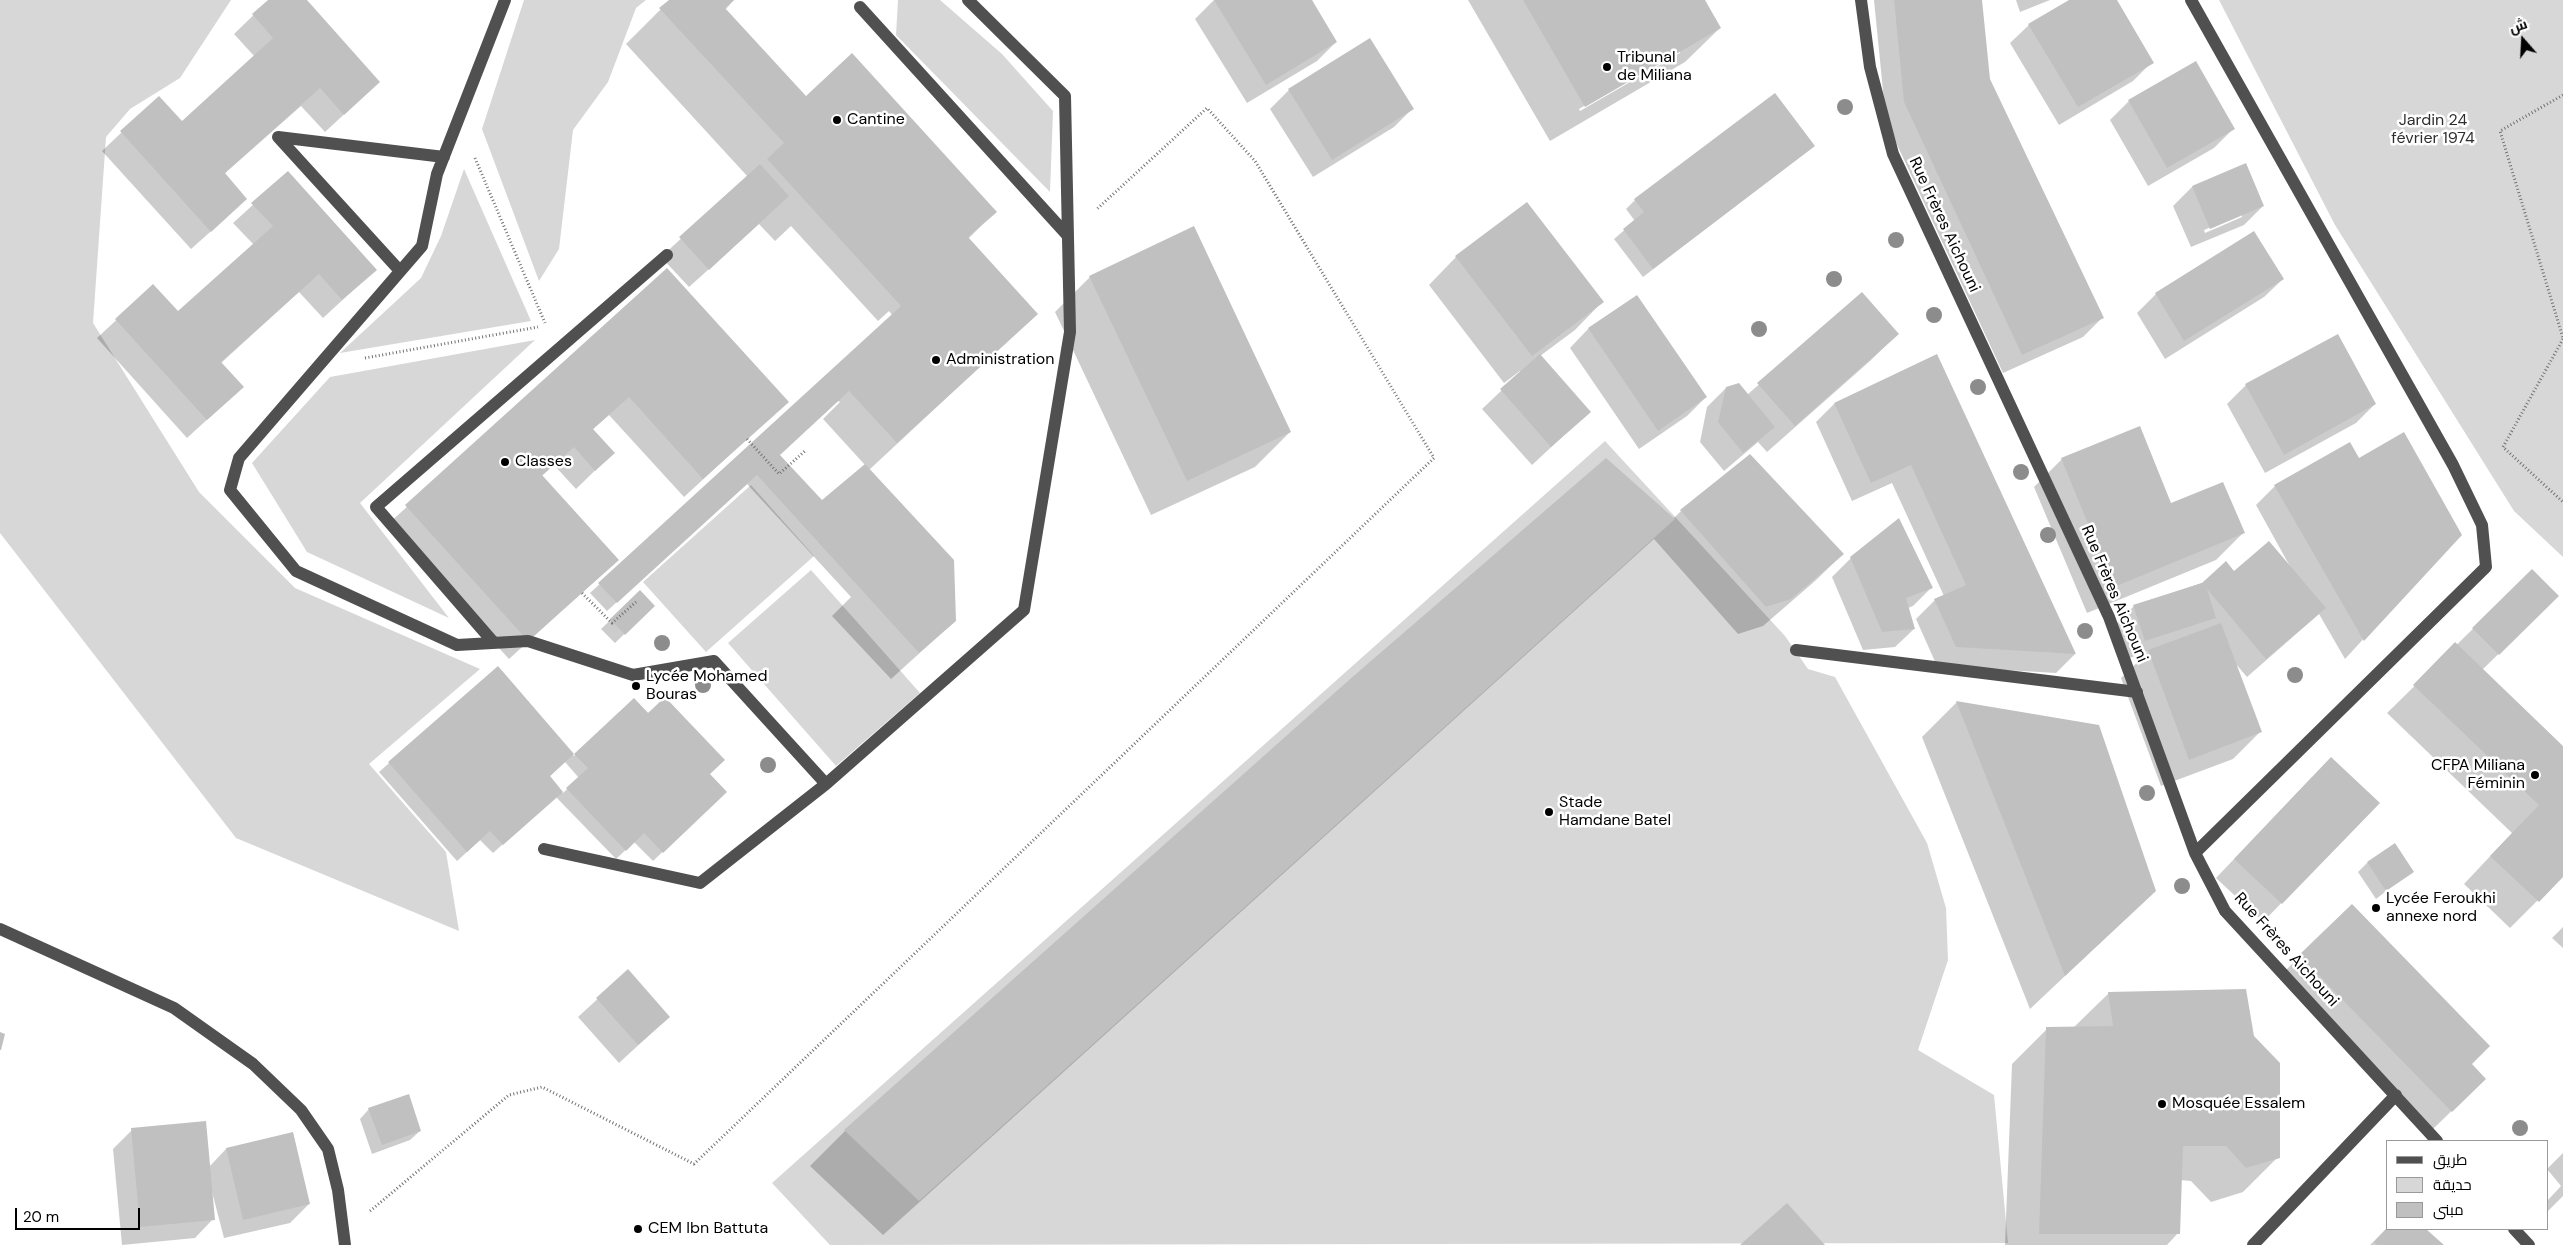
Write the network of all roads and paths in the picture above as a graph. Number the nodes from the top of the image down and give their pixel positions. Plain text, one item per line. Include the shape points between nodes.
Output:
1 (505, 0) edge
2 (968, 0) edge
3 (1861, 0) edge
4 (2191, 0) edge
5 (860, 7) dead end
6 (2563, 95) edge
7 (458, 119) junction
8 (444, 157) junction
9 (1068, 236) junction
10 (667, 254) dead end
11 (400, 271) junction
12 (2563, 338) edge
13 (364, 358) dead end
14 (747, 439) dead end
15 (805, 451) dead end
16 (2563, 502) edge
17 (582, 593) dead end
18 (636, 602) dead end
19 (494, 643) junction
20 (1796, 650) dead end
21 (2137, 692) junction
22 (826, 784) junction
23 (544, 849) dead end
24 (2196, 853) junction
25 (0, 929) edge
26 (2396, 1095) junction
27 (2436, 1140) edge
28 (2515, 1230) edge
29 (345, 1239) edge
30 (2253, 1245) edge
31 (2528, 1245) edge

1 - 7 street
2 - 9 street via 1065,96
3 - 21 street, Rue Frères Aichouni via 1870,67 1893,154 2109,617
4 - 24 street via 2453,464 2482,526 2486,567
5 - 9 street
6 - 12 path via 2500,131
7 - 8 street
7 - 13 path via 546,325
8 - 11 street via 437,174 422,246
8 - 11 street via 278,137
9 - 22 street via 1070,332 1024,610
9 - 29 path via 1207,108 1255,161 1434,458 694,1164 542,1086 509,1095
10 - 19 street via 376,507
11 - 19 street via 239,458 230,490 296,571 457,645
12 - 16 path via 2503,447
14 - 15 path via 779,474
17 - 18 path via 612,623
19 - 22 street via 528,641 633,675 714,661
20 - 21 street
21 - 24 street, Rue Frères Aichouni
22 - 23 street via 700,883
24 - 26 street, Rue Frères Aichouni via 2225,911
25 - 29 street via 174,1008 253,1064 301,1110 328,1149
26 - 27 street, Rue Frères Aichouni
26 - 30 street
28 - 31 street

